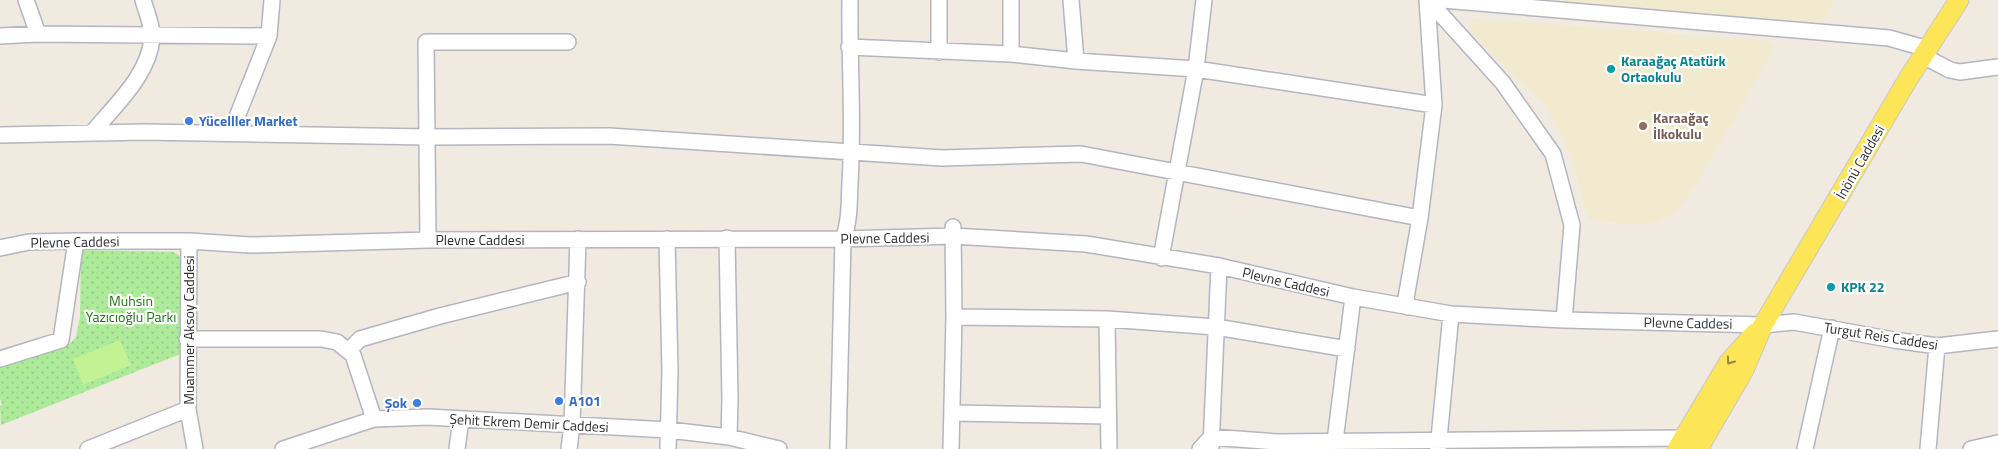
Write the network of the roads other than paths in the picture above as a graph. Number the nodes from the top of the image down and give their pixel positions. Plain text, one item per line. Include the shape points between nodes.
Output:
1 (26, 0) edge
2 (143, 0) edge
3 (272, 0) edge
4 (850, 0) edge
5 (939, 0) edge
6 (1011, 0) edge
7 (1071, 0) edge
8 (1204, 0) edge
9 (1427, 0) edge
10 (1443, 0) edge
11 (1959, 0) edge
12 (38, 34) junction
13 (0, 36) edge
14 (153, 36) junction
15 (269, 36) junction
16 (568, 42) dead end
17 (849, 46) junction
18 (938, 52) junction
19 (1925, 53) junction
20 (1011, 54) junction
21 (1076, 61) junction
22 (1998, 66) edge
23 (1196, 69) junction
24 (1434, 106) junction
25 (93, 132) junction
26 (231, 132) junction
27 (0, 135) edge
28 (428, 137) junction
29 (852, 152) junction
30 (1176, 171) junction
31 (1420, 218) junction
32 (954, 232) junction
33 (726, 238) junction
34 (578, 239) junction
35 (666, 239) junction
36 (842, 239) junction
37 (428, 240) junction
38 (76, 241) junction
39 (189, 241) junction
40 (0, 248) edge
41 (1161, 258) junction
42 (1219, 266) junction
43 (578, 282) junction
44 (1353, 297) junction
45 (1408, 307) junction
46 (1451, 314) junction
47 (954, 317) junction
48 (1107, 319) junction
49 (1564, 320) junction
50 (1763, 325) junction
51 (1216, 327) junction
52 (1832, 328) junction
53 (1998, 339) edge
54 (188, 340) junction
55 (1937, 346) junction
56 (1347, 349) junction
57 (349, 350) junction
58 (0, 359) edge
59 (188, 408) junction
60 (952, 413) junction
61 (1108, 416) junction
62 (374, 419) junction
63 (461, 419) junction
64 (572, 425) junction
65 (669, 430) junction
66 (729, 437) junction
67 (1335, 441) junction
68 (1211, 443) edge
69 (1998, 443) edge
70 (1438, 444) edge
71 (1686, 445) edge
72 (88, 449) edge
73 (195, 449) edge
74 (283, 449) edge
75 (457, 449) edge
76 (569, 449) edge
77 (668, 449) edge
78 (779, 449) edge
79 (838, 449) edge
80 (951, 449) edge
81 (1109, 449) edge
82 (1200, 449) edge
83 (1805, 449) edge
84 (1928, 449) edge
85 (1971, 449) edge

1 - 12 street
2 - 14 street
3 - 15 street
4 - 17 street
5 - 18 street
6 - 20 street
7 - 21 street
8 - 23 street
9 - 24 street
9 - 49 street via 1503,83 1552,154 1572,225
10 - 19 street via 1889,38
11 - 19 main road, İnönü Caddesi
12 - 13 street
12 - 14 street
14 - 15 street
14 - 25 street via 150,52 139,75
15 - 26 street
16 - 28 street via 426,42
17 - 18 street
17 - 29 street
18 - 20 street
19 - 22 street via 1950,70 1960,72
19 - 50 main road, İnönü Caddesi
20 - 21 street
21 - 23 street
23 - 24 street
23 - 30 street
24 - 31 street
25 - 26 street
25 - 27 street
26 - 28 street
28 - 29 street via 610,136
28 - 37 street
29 - 30 street via 942,158 1081,154
29 - 36 street via 848,226
30 - 31 street
30 - 41 street
31 - 45 street via 1406,298
32 - 36 street, Plevne Caddesi
32 - 41 street, Plevne Caddesi via 1086,244
32 - 47 street
33 - 35 street, Plevne Caddesi
33 - 36 street, Plevne Caddesi
33 - 66 street
34 - 35 street, Plevne Caddesi
34 - 37 street, Plevne Caddesi
34 - 43 street
35 - 65 street
36 - 79 street
37 - 39 street, Plevne Caddesi via 250,245
38 - 39 street, Plevne Caddesi
38 - 40 street, Plevne Caddesi via 28,242
38 - 58 street via 60,340
39 - 54 street, Muammer Aksoy Caddesi
41 - 42 street, Plevne Caddesi
42 - 44 street, Plevne Caddesi
42 - 51 street
43 - 57 street via 360,339
43 - 64 street
44 - 45 street, Plevne Caddesi
44 - 56 street
45 - 46 street, Plevne Caddesi
46 - 49 street, Plevne Caddesi
46 - 70 street
47 - 48 street
47 - 60 street
48 - 51 street
48 - 61 street
49 - 50 street, Plevne Caddesi
50 - 52 street, Turgut Reis Caddesi via 1794,322
50 - 71 main road, İnönü Caddesi via 1744,370
51 - 56 street
51 - 68 street
52 - 55 street, Turgut Reis Caddesi
52 - 83 street
53 - 55 street, Turgut Reis Caddesi
54 - 57 street via 321,339 337,342
54 - 59 street, Muammer Aksoy Caddesi
55 - 84 street
56 - 67 street
57 - 62 street
59 - 72 street
59 - 73 street, Muammer Aksoy Caddesi
60 - 61 street
60 - 80 street
61 - 81 street
62 - 63 street, Şehit Ekrem Demir Caddesi
62 - 74 street, Şehit Ekrem Demir Caddesi
63 - 64 street, Şehit Ekrem Demir Caddesi
63 - 75 street
64 - 65 street, Şehit Ekrem Demir Caddesi
64 - 76 street
65 - 66 street, Şehit Ekrem Demir Caddesi
65 - 77 street
66 - 78 street, Şehit Ekrem Demir Caddesi
67 - 68 street
67 - 70 street
68 - 82 street
69 - 85 street
70 - 71 street

